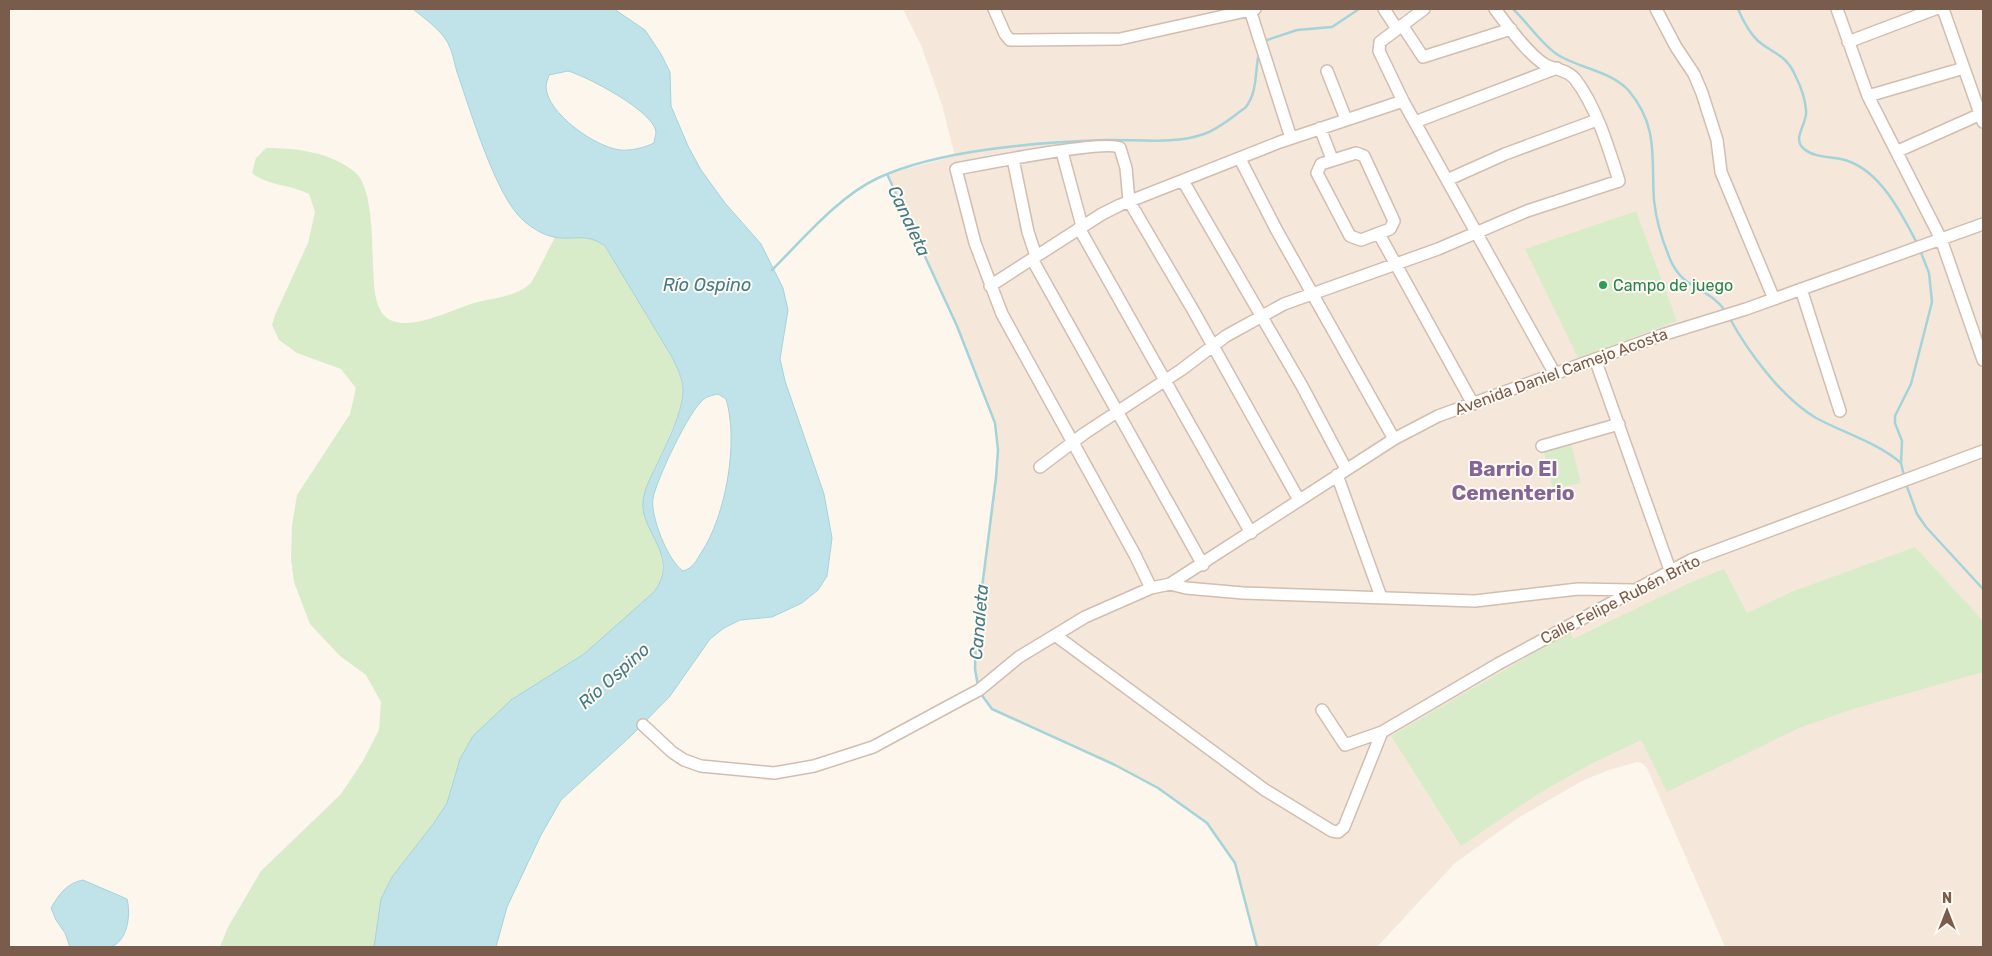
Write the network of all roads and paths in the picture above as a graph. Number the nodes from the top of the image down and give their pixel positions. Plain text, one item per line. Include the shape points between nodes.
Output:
1 (994, 9) edge
2 (1253, 9) edge
3 (1384, 9) edge
4 (1424, 9) edge
5 (1495, 9) edge
6 (1656, 9) edge
7 (1837, 9) edge
8 (1935, 9) edge
9 (1943, 9) edge
10 (1232, 11) edge
11 (1399, 27) junction
12 (1511, 29) junction
13 (1848, 42) junction
14 (1557, 68) junction
15 (1964, 68) junction
16 (1327, 71) dead end
17 (1868, 96) junction
18 (1403, 101) junction
19 (1982, 117) edge
20 (1346, 119) junction
21 (1597, 120) junction
22 (1415, 122) junction
23 (1320, 128) junction
24 (1291, 138) junction
25 (1898, 151) junction
26 (1062, 152) junction
27 (1013, 159) junction
28 (1240, 159) junction
29 (1332, 159) junction
30 (1447, 180) junction
31 (1183, 181) junction
32 (1129, 201) junction
33 (1983, 224) edge
34 (1081, 227) junction
35 (1476, 232) junction
36 (1379, 234) junction
37 (1941, 239) junction
38 (1034, 258) junction
39 (1395, 264) junction
40 (990, 286) junction
41 (1801, 289) junction
42 (1313, 293) junction
43 (1774, 299) junction
44 (1261, 316) junction
45 (1983, 320) edge
46 (1972, 325) junction
47 (1212, 347) junction
48 (1596, 359) junction
49 (1983, 360) edge
50 (1555, 374) junction
51 (1165, 381) junction
52 (1473, 404) junction
53 (1840, 411) dead end
54 (1117, 412) junction
55 (1619, 424) junction
56 (1394, 439) junction
57 (1072, 442) junction
58 (1542, 446) dead end
59 (1983, 451) edge
60 (1040, 467) dead end
61 (1342, 472) junction
62 (1299, 500) junction
63 (1251, 533) junction
64 (1203, 565) junction
65 (1670, 570) junction
66 (1170, 584) junction
67 (1150, 588) junction
68 (1633, 590) junction
69 (1381, 597) junction
70 (1055, 635) junction
71 (1322, 710) dead end
72 (643, 725) dead end
73 (1382, 732) junction

1 - 10 street via 1010,40 1120,39
2 - 10 street
2 - 24 street
3 - 11 street
4 - 11 street
5 - 12 street
6 - 43 street via 1702,93 1717,140 1721,172
7 - 13 street
8 - 13 street
9 - 15 street
11 - 12 street via 1423,56
11 - 18 street via 1378,47
12 - 14 street via 1542,62
13 - 17 street
14 - 21 street via 1574,79
14 - 22 street
15 - 17 street
15 - 19 street
16 - 20 street
17 - 25 street
18 - 20 street
18 - 22 street
19 - 25 street
20 - 23 street
21 - 30 street via 1505,154
21 - 35 street via 1620,182
22 - 30 street
23 - 24 street
23 - 29 street
24 - 28 street
25 - 37 street
26 - 27 street
26 - 32 street via 1110,146 1120,148
26 - 34 street
27 - 38 street
27 - 40 street via 956,169 975,244
28 - 31 street
28 - 42 street
29 - 36 street via 1321,164 1317,173 1350,236 1361,240
29 - 36 street via 1356,152 1364,156 1394,221 1390,229
30 - 35 street
31 - 32 street
31 - 44 street
32 - 34 street
32 - 47 street
33 - 37 street, Avenida Daniel Camejo Acosta
34 - 38 street
34 - 51 street
35 - 39 street
35 - 50 street
36 - 39 street
37 - 41 street, Avenida Daniel Camejo Acosta
37 - 46 street
38 - 40 street
38 - 54 street
39 - 42 street
39 - 52 street
40 - 57 street via 1008,328
41 - 43 street, Avenida Daniel Camejo Acosta
41 - 53 street
42 - 44 street
42 - 56 street
43 - 48 street, Avenida Daniel Camejo Acosta via 1662,334
44 - 47 street
44 - 61 street
45 - 46 street
46 - 49 street
47 - 51 street
47 - 62 street
48 - 50 street, Avenida Daniel Camejo Acosta
48 - 55 street
50 - 52 street, Avenida Daniel Camejo Acosta
51 - 54 street
51 - 63 street
52 - 56 street, Avenida Daniel Camejo Acosta via 1438,416
54 - 57 street
54 - 64 street
55 - 58 street
55 - 65 street
56 - 61 street, Avenida Daniel Camejo Acosta
57 - 60 street
57 - 67 street
59 - 65 street, Calle Felipe Rubén Brito
61 - 62 street, Avenida Daniel Camejo Acosta
61 - 69 street
62 - 63 street, Avenida Daniel Camejo Acosta
63 - 64 street, Avenida Daniel Camejo Acosta
64 - 66 street, Avenida Daniel Camejo Acosta
65 - 68 street, Calle Felipe Rubén Brito
66 - 67 street
66 - 69 street via 1243,593
67 - 70 street via 1110,604
68 - 69 street via 1578,589 1476,602
68 - 73 street, Calle Felipe Rubén Brito
70 - 72 street via 1019,657 979,690 873,747 791,772 749,772 692,763 672,752
70 - 73 street via 1265,790 1332,831 1342,830 1348,819
71 - 73 street, Calle Felipe Rubén Brito via 1345,745

